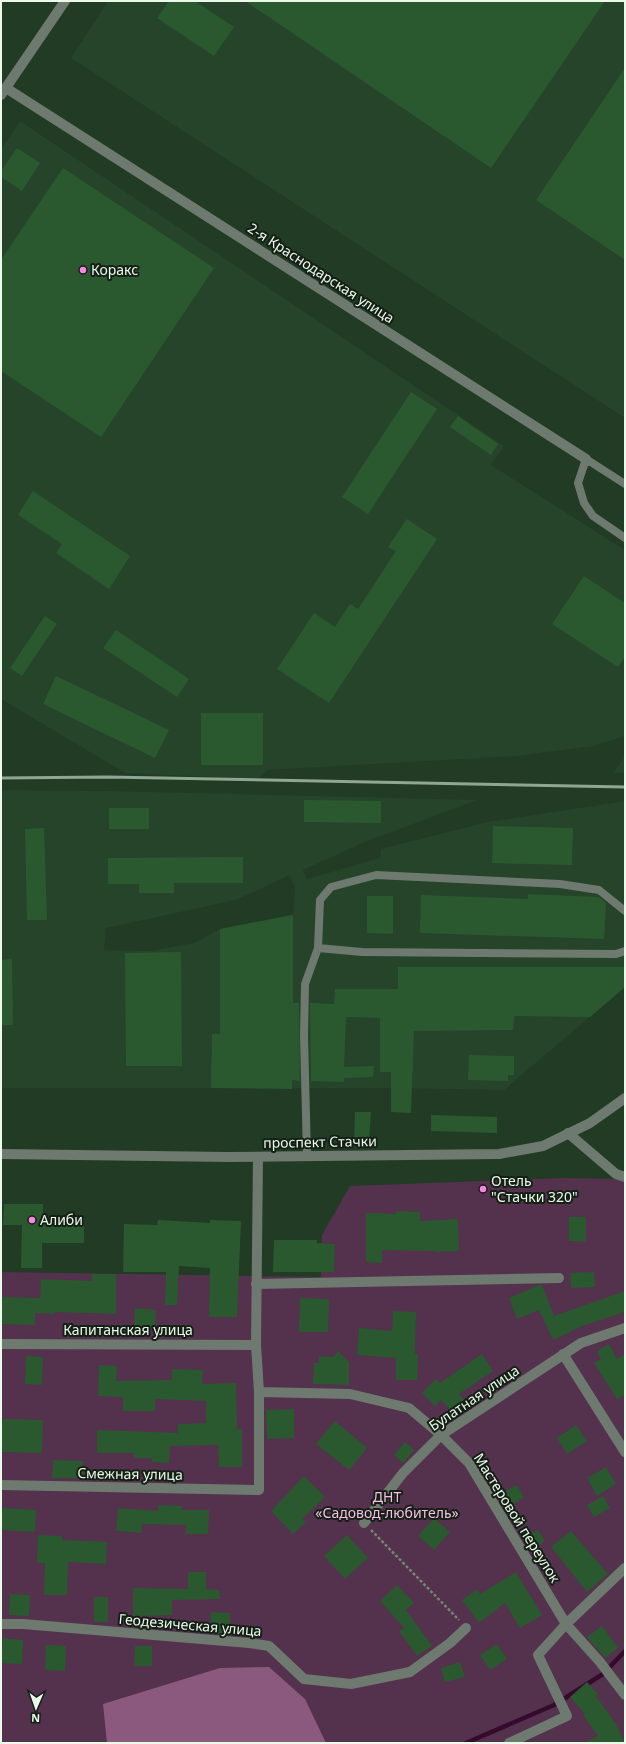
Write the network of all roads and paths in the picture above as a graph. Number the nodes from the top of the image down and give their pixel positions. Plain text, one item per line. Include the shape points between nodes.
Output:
1 (65, 1) edge
2 (2, 89) edge
3 (586, 459) junction
4 (625, 484) edge
5 (625, 538) edge
6 (625, 911) edge
7 (318, 948) junction
8 (625, 951) edge
9 (625, 1098) edge
10 (568, 1133) junction
11 (1, 1154) edge
12 (307, 1156) junction
13 (258, 1157) junction
14 (625, 1177) edge
15 (559, 1278) dead end
16 (256, 1284) junction
17 (625, 1328) edge
18 (1, 1344) edge
19 (256, 1345) junction
20 (563, 1354) junction
21 (259, 1392) junction
22 (441, 1435) junction
23 (625, 1452) edge
24 (1, 1485) edge
25 (364, 1523) joint
26 (625, 1568) edge
27 (1, 1624) edge
28 (566, 1624) junction
29 (466, 1628) joint
30 (625, 1695) edge
31 (509, 1743) edge

1 - 2 street
2 - 3 street, 2-я Краснодарская улица
3 - 4 lane, 2-я Краснодарская улица
3 - 5 lane via 578,483 584,503 593,516
6 - 7 lane via 599,890 560,884 376,875 331,887 320,900
7 - 8 lane via 362,952 616,954
7 - 12 lane via 305,984
9 - 10 street, проспект Стачки via 590,1123
10 - 12 street, проспект Стачки via 543,1146 499,1154
10 - 14 street via 616,1174
11 - 13 street, проспект Стачки
12 - 13 street, проспект Стачки
13 - 16 street
15 - 16 street
16 - 19 street
17 - 20 street, Булатная улица via 581,1342
18 - 19 street, Капитанская улица
19 - 21 street
20 - 22 street, Булатная улица
20 - 23 street
21 - 22 street, Мастеровой переулок via 350,1394 409,1408
21 - 24 street, Смежная улица via 258,1490
22 - 25 street, Булатная улица via 403,1473
22 - 28 street, Мастеровой переулок via 469,1463
25 - 29 path
26 - 28 street
27 - 29 street, Геодезическая улица via 269,1646 304,1679 351,1684 410,1672
28 - 30 street, Мастеровой переулок
28 - 31 street via 538,1655 567,1716

